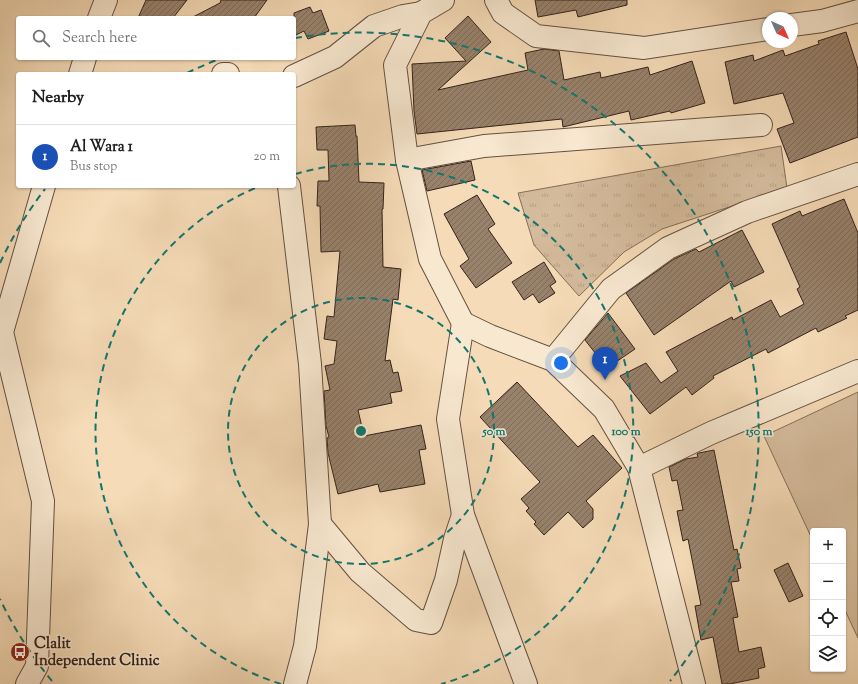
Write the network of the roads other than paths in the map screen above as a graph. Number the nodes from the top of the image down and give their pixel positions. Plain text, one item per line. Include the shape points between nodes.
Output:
1 (106, 0) edge
2 (443, 0) edge
3 (496, 0) edge
4 (858, 11) edge
5 (421, 13) junction
6 (100, 16) edge
7 (798, 24) edge
8 (762, 30) edge
9 (84, 60) edge
10 (81, 72) edge
11 (296, 75) edge
12 (761, 125) dead end
13 (407, 160) junction
14 (858, 174) edge
15 (43, 188) edge
16 (289, 188) edge
17 (463, 323) junction
18 (553, 360) junction
19 (858, 371) edge
20 (639, 468) junction
21 (463, 515) junction
22 (320, 524) junction
23 (27, 684) edge
24 (295, 684) edge
25 (526, 684) edge
26 (694, 684) edge

1 - 6 street
2 - 5 street
3 - 8 street via 503,13 536,36 644,48
4 - 7 street via 822,21
5 - 11 street via 374,26 335,58
5 - 13 street via 395,65
9 - 10 street
12 - 13 street via 484,146
13 - 17 street via 430,259
14 - 18 street via 747,212 668,248 611,289
15 - 23 street via 2,332 43,501 37,666
16 - 22 street via 310,364
17 - 18 street
17 - 21 street via 448,419
18 - 20 street via 604,409
19 - 20 street via 711,433
20 - 26 street
21 - 22 street via 446,580 431,623 416,620 360,572
21 - 25 street
22 - 24 street via 305,646

